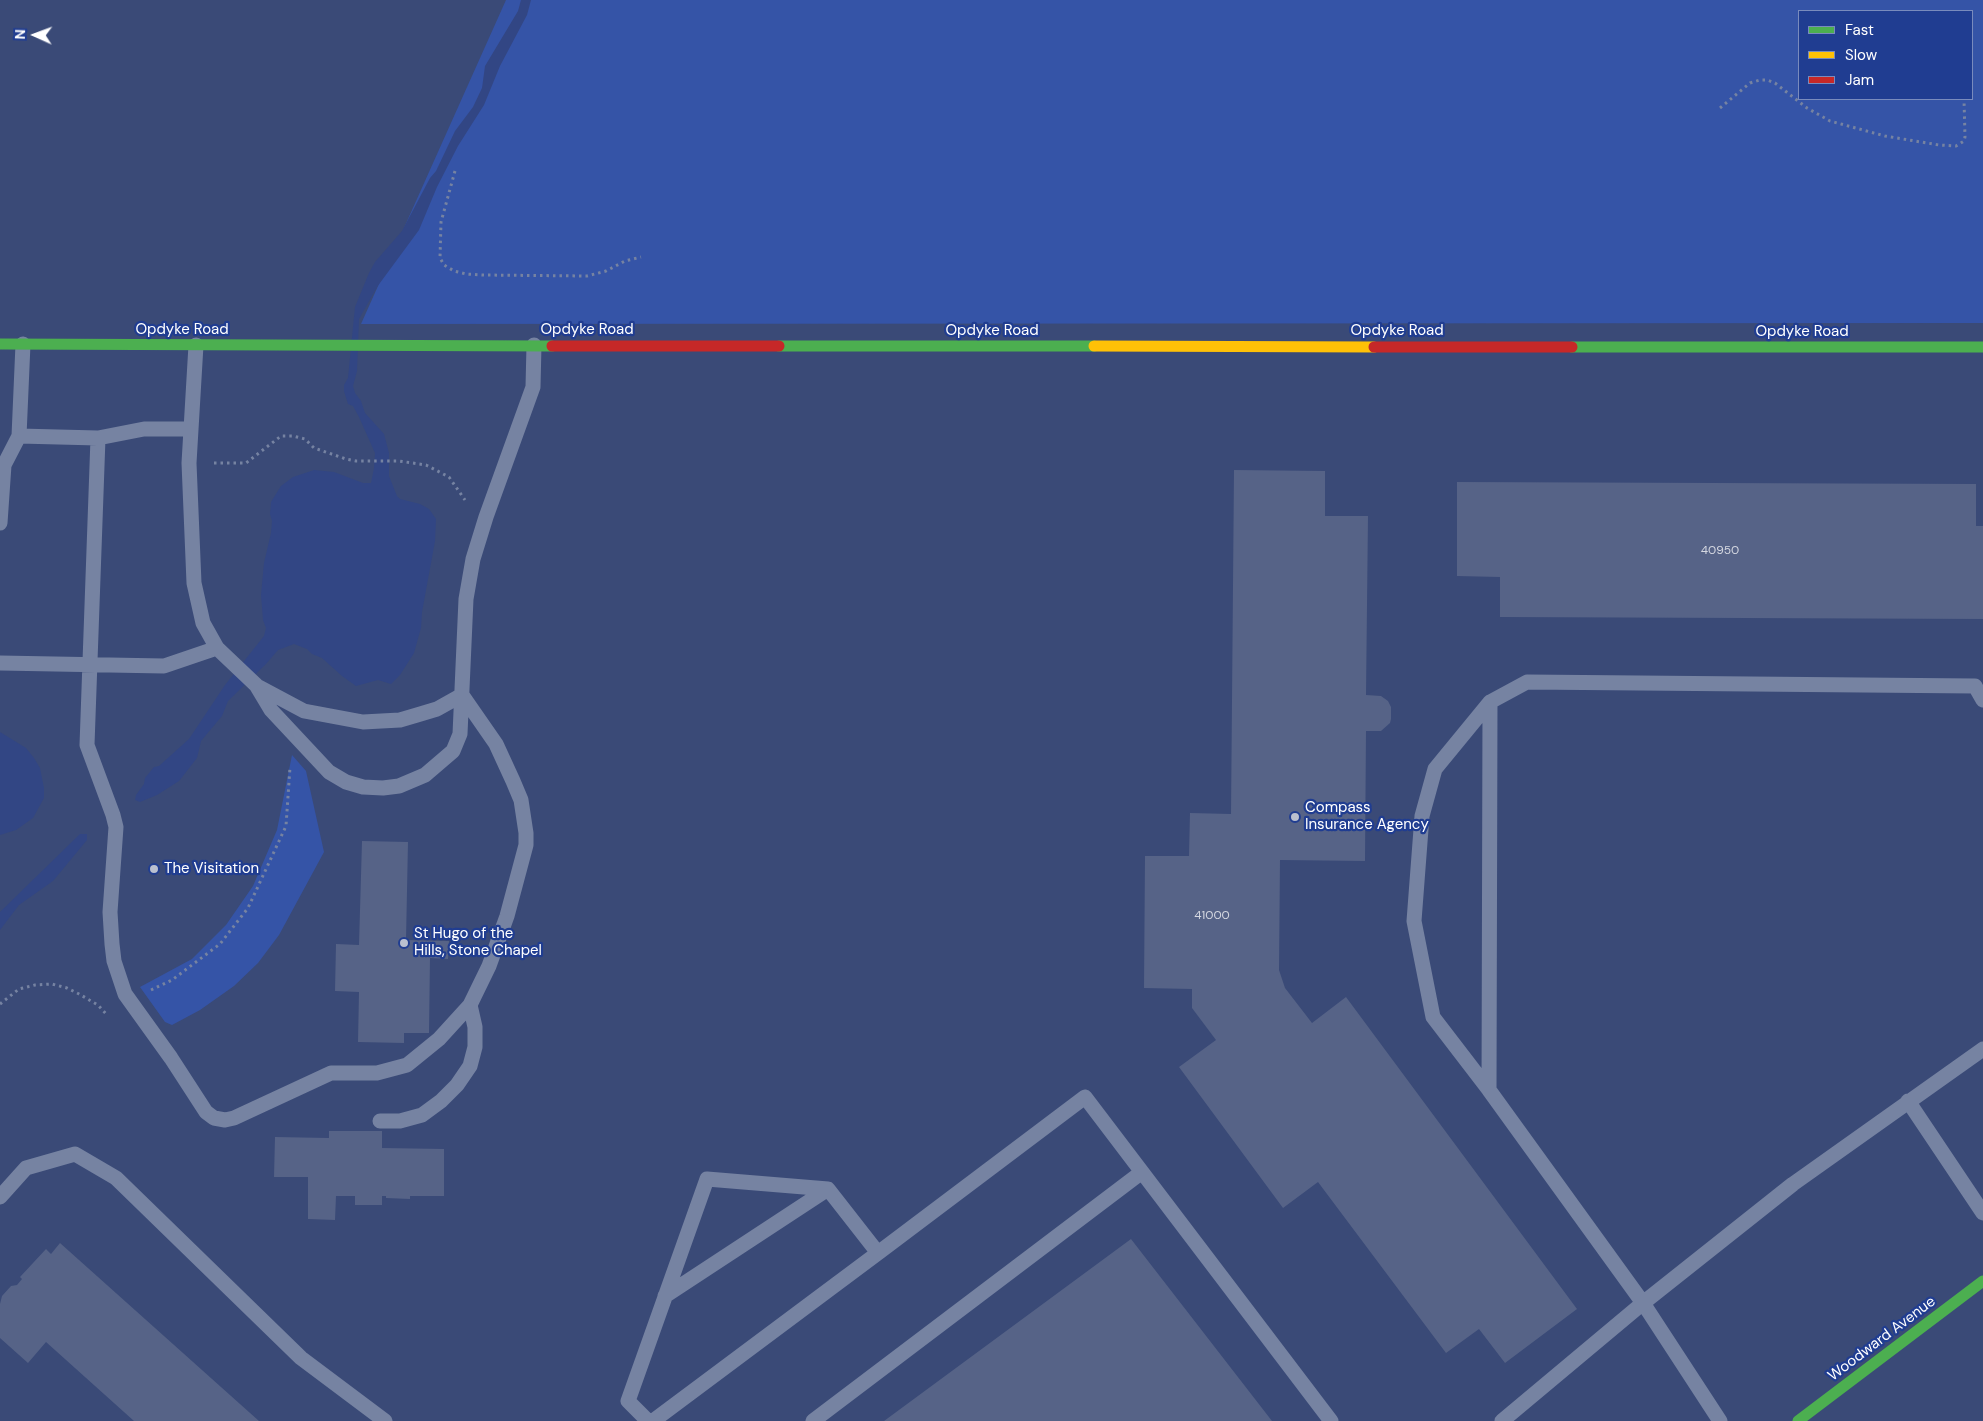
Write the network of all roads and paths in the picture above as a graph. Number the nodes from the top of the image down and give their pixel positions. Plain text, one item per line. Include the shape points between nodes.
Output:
1 (1964, 100) edge
2 (1720, 108) dead end
3 (454, 171) dead end
4 (641, 257) dead end
5 (0, 344) edge
6 (23, 344) junction
7 (196, 345) junction
8 (534, 345) junction
9 (1983, 347) edge
10 (189, 429) junction
11 (19, 436) junction
12 (98, 438) junction
13 (189, 463) junction
14 (2, 465) edge
15 (486, 517) junction
16 (0, 523) edge
17 (217, 648) junction
18 (0, 663) edge
19 (90, 665) junction
20 (256, 685) junction
21 (462, 695) junction
22 (1983, 700) edge
23 (1490, 702) junction
24 (292, 733) junction
25 (0, 1004) edge
26 (470, 1005) junction
27 (136, 1011) junction
28 (1983, 1049) edge
29 (1489, 1090) junction
30 (1908, 1101) junction
31 (380, 1121) dead end
32 (1142, 1172) junction
33 (828, 1189) junction
34 (0, 1197) edge
35 (1983, 1213) edge
36 (878, 1253) junction
37 (1983, 1281) edge
38 (665, 1296) junction
39 (1643, 1303) junction
40 (385, 1421) edge
41 (648, 1421) edge
42 (653, 1421) edge
43 (813, 1421) edge
44 (1331, 1421) edge
45 (1502, 1421) edge
46 (1720, 1421) edge
47 (1798, 1421) edge

1 - 2 path via 1965,137 1960,144 1950,146 1885,136 1830,121 1767,80 1750,83
3 - 4 path via 440,222 440,258 454,271 482,275 587,276
5 - 6 main road, Opdyke Road
6 - 7 main road, Opdyke Road
6 - 11 lane
7 - 8 main road, Opdyke Road
7 - 10 lane
8 - 9 main road, Opdyke Road
8 - 15 lane via 533,387
10 - 12 lane via 144,429
10 - 13 lane
11 - 12 lane
11 - 14 lane
12 - 19 lane
13 - 15 path via 246,463 282,436 293,436 314,448 346,459 426,465 449,477 468,505
13 - 17 lane via 194,583 203,623
14 - 16 lane
15 - 21 lane via 466,599
17 - 19 lane via 164,666
17 - 20 lane
18 - 19 lane
19 - 27 lane via 88,745 116,827 110,912 112,944 122,986
20 - 21 lane via 304,711 363,722 400,720 437,709
20 - 24 lane via 271,710
21 - 24 lane via 460,734 452,751 425,775 399,786 363,787 346,782 329,772
21 - 26 lane via 496,744 514,781 521,800 526,833 526,846 507,916 489,966
22 - 23 lane via 1975,686 1527,682
23 - 29 lane
23 - 29 lane via 1435,769 1422,816 1414,921 1433,1017
24 - 27 path via 286,826 248,908 220,944 172,980 142,994 149,1006
25 - 27 path via 19,989 52,984 79,994 98,1005 107,1015 117,1017
26 - 27 lane via 439,1039 407,1065 376,1073 331,1073 225,1120 206,1112
26 - 31 lane via 475,1047 470,1066 457,1085 422,1115 400,1121
28 - 30 lane
29 - 39 lane
30 - 35 lane
30 - 39 lane via 1793,1184
32 - 36 lane via 1085,1097
32 - 43 lane
32 - 44 lane
33 - 36 lane
33 - 38 lane
33 - 38 lane via 706,1179
34 - 40 lane via 26,1168 75,1154 116,1178 301,1358
36 - 42 lane
37 - 47 main road, Woodward Avenue
38 - 41 lane via 628,1401
39 - 45 lane
39 - 46 lane

